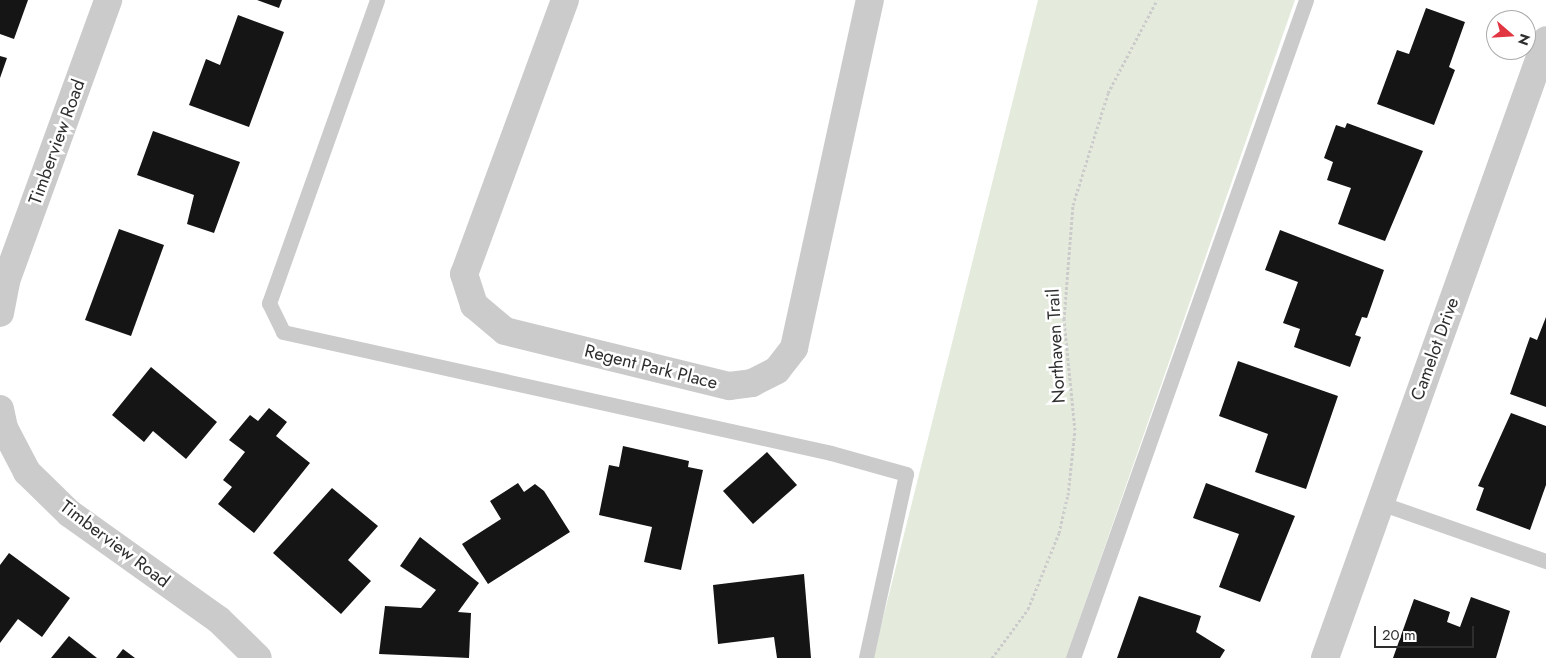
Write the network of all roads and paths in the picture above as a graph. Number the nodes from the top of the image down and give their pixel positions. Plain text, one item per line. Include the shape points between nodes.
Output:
1 (108, 0) edge
2 (377, 0) edge
3 (565, 0) edge
4 (870, 0) edge
5 (1157, 0) edge
6 (1306, 0) edge
7 (1546, 40) edge
8 (0, 313) edge
9 (0, 409) edge
10 (1380, 503) junction
11 (1546, 562) edge
12 (258, 658) edge
13 (866, 658) edge
14 (992, 658) edge
15 (1073, 658) edge
16 (1325, 658) edge

1 - 8 street, Timberview Road via 6,281
2 - 13 lane via 269,303 283,332 831,453 906,474
3 - 4 street, Regent Park Place via 464,274 474,305 505,331 729,386 752,383 777,370 794,348
5 - 14 path, Northaven Trail via 1108,93 1073,205 1064,319 1075,430 1066,504 1028,609
6 - 15 lane
7 - 10 street, Camelot Drive
9 - 12 street, Timberview Road via 4,428 27,472 69,513 218,620
10 - 11 lane
10 - 16 street, Camelot Drive

